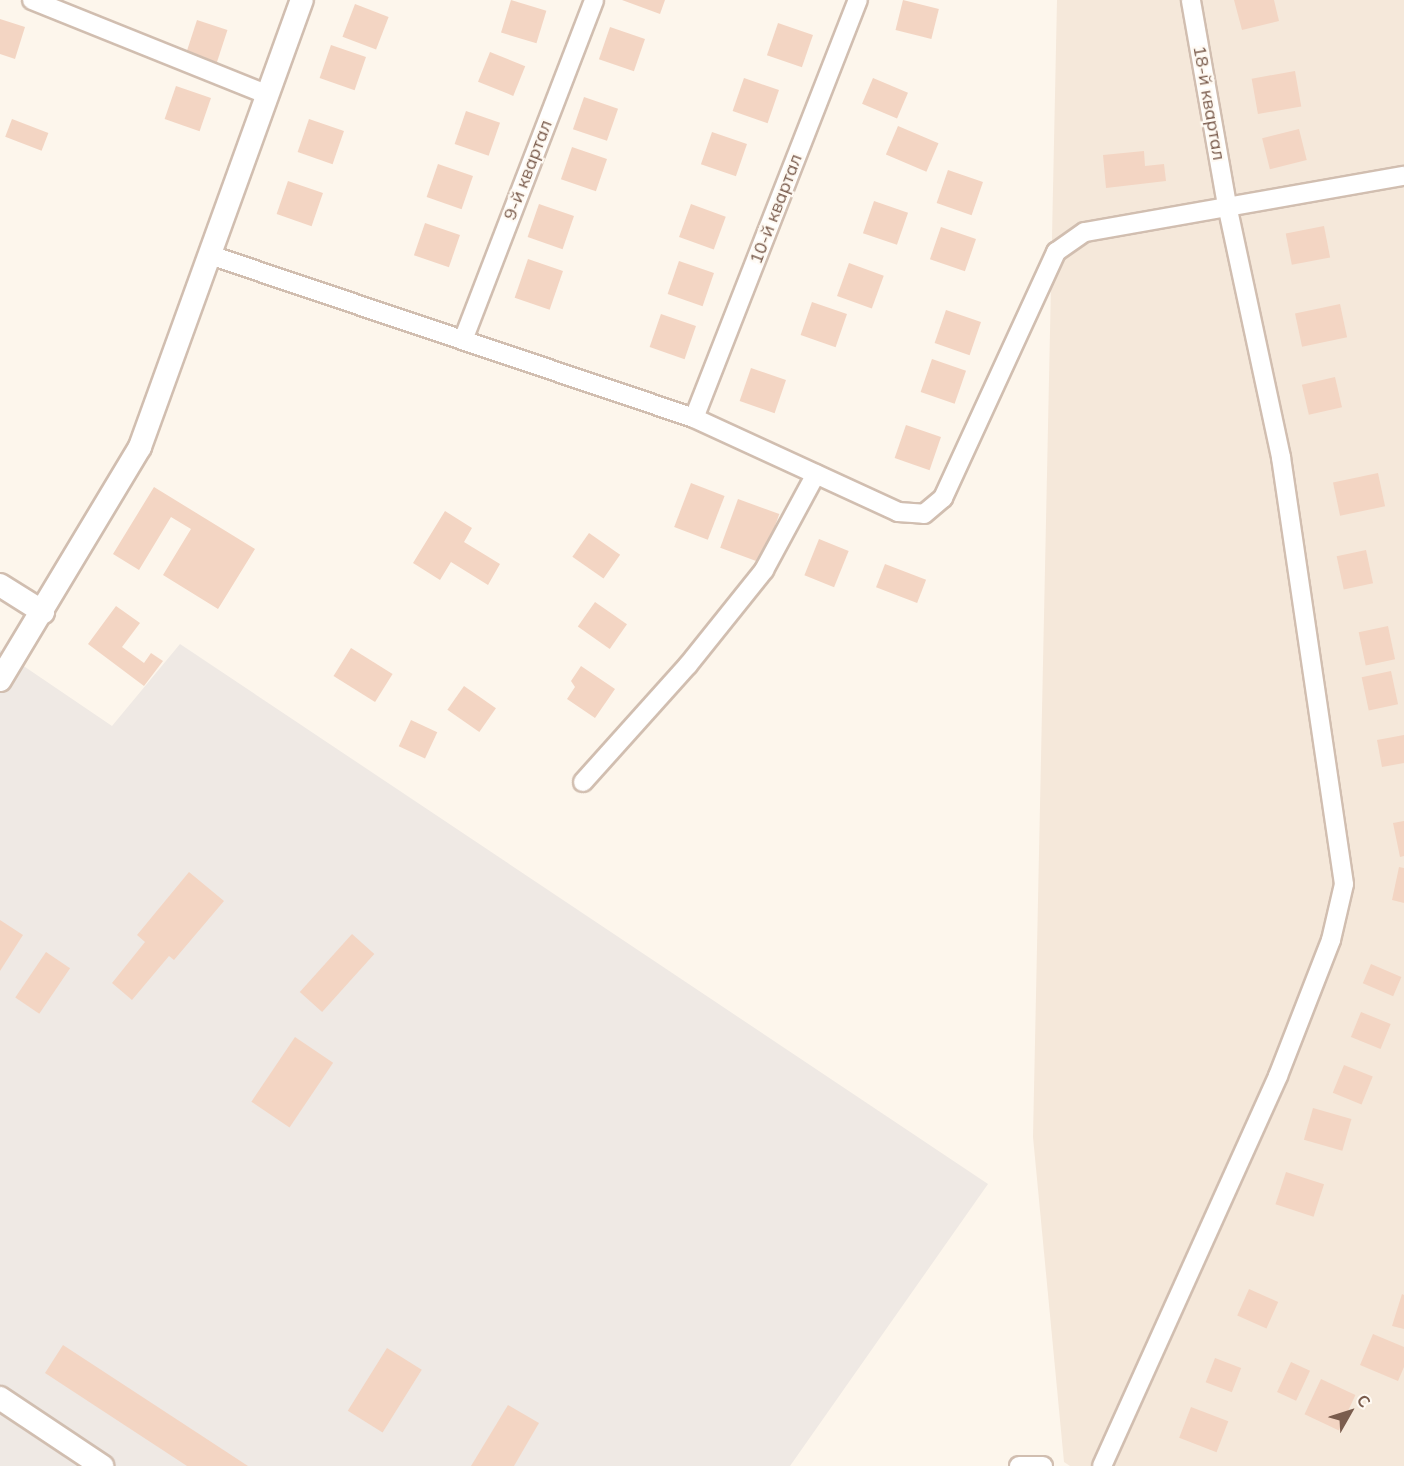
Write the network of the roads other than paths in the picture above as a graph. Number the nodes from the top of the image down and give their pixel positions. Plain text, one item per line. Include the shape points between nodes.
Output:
1 (33, 0) edge
2 (302, 0) edge
3 (594, 0) edge
4 (858, 0) edge
5 (1191, 0) edge
6 (268, 95) junction
7 (1404, 176) edge
8 (1227, 205) junction
9 (210, 255) junction
10 (463, 340) junction
11 (694, 418) junction
12 (816, 474) junction
13 (0, 585) edge
14 (44, 612) junction
15 (0, 680) edge
16 (583, 782) dead end
17 (0, 1398) edge
18 (102, 1466) edge
19 (1018, 1466) edge
20 (1043, 1466) edge
21 (1102, 1466) edge

1 - 6 street
2 - 6 street
3 - 10 street, 9-й квартал
4 - 11 street, 10-й квартал
5 - 8 street, 18-й квартал
6 - 9 street
7 - 8 street
8 - 12 street via 1085,232 1056,252 943,498 924,514 898,512
8 - 21 street, 18-й квартал via 1281,457 1344,884 1331,940 1278,1076
9 - 10 street
9 - 14 street via 140,447
10 - 11 street
11 - 12 street
12 - 16 street via 764,570 688,665
13 - 14 street
14 - 15 street
17 - 18 street
19 - 20 street

